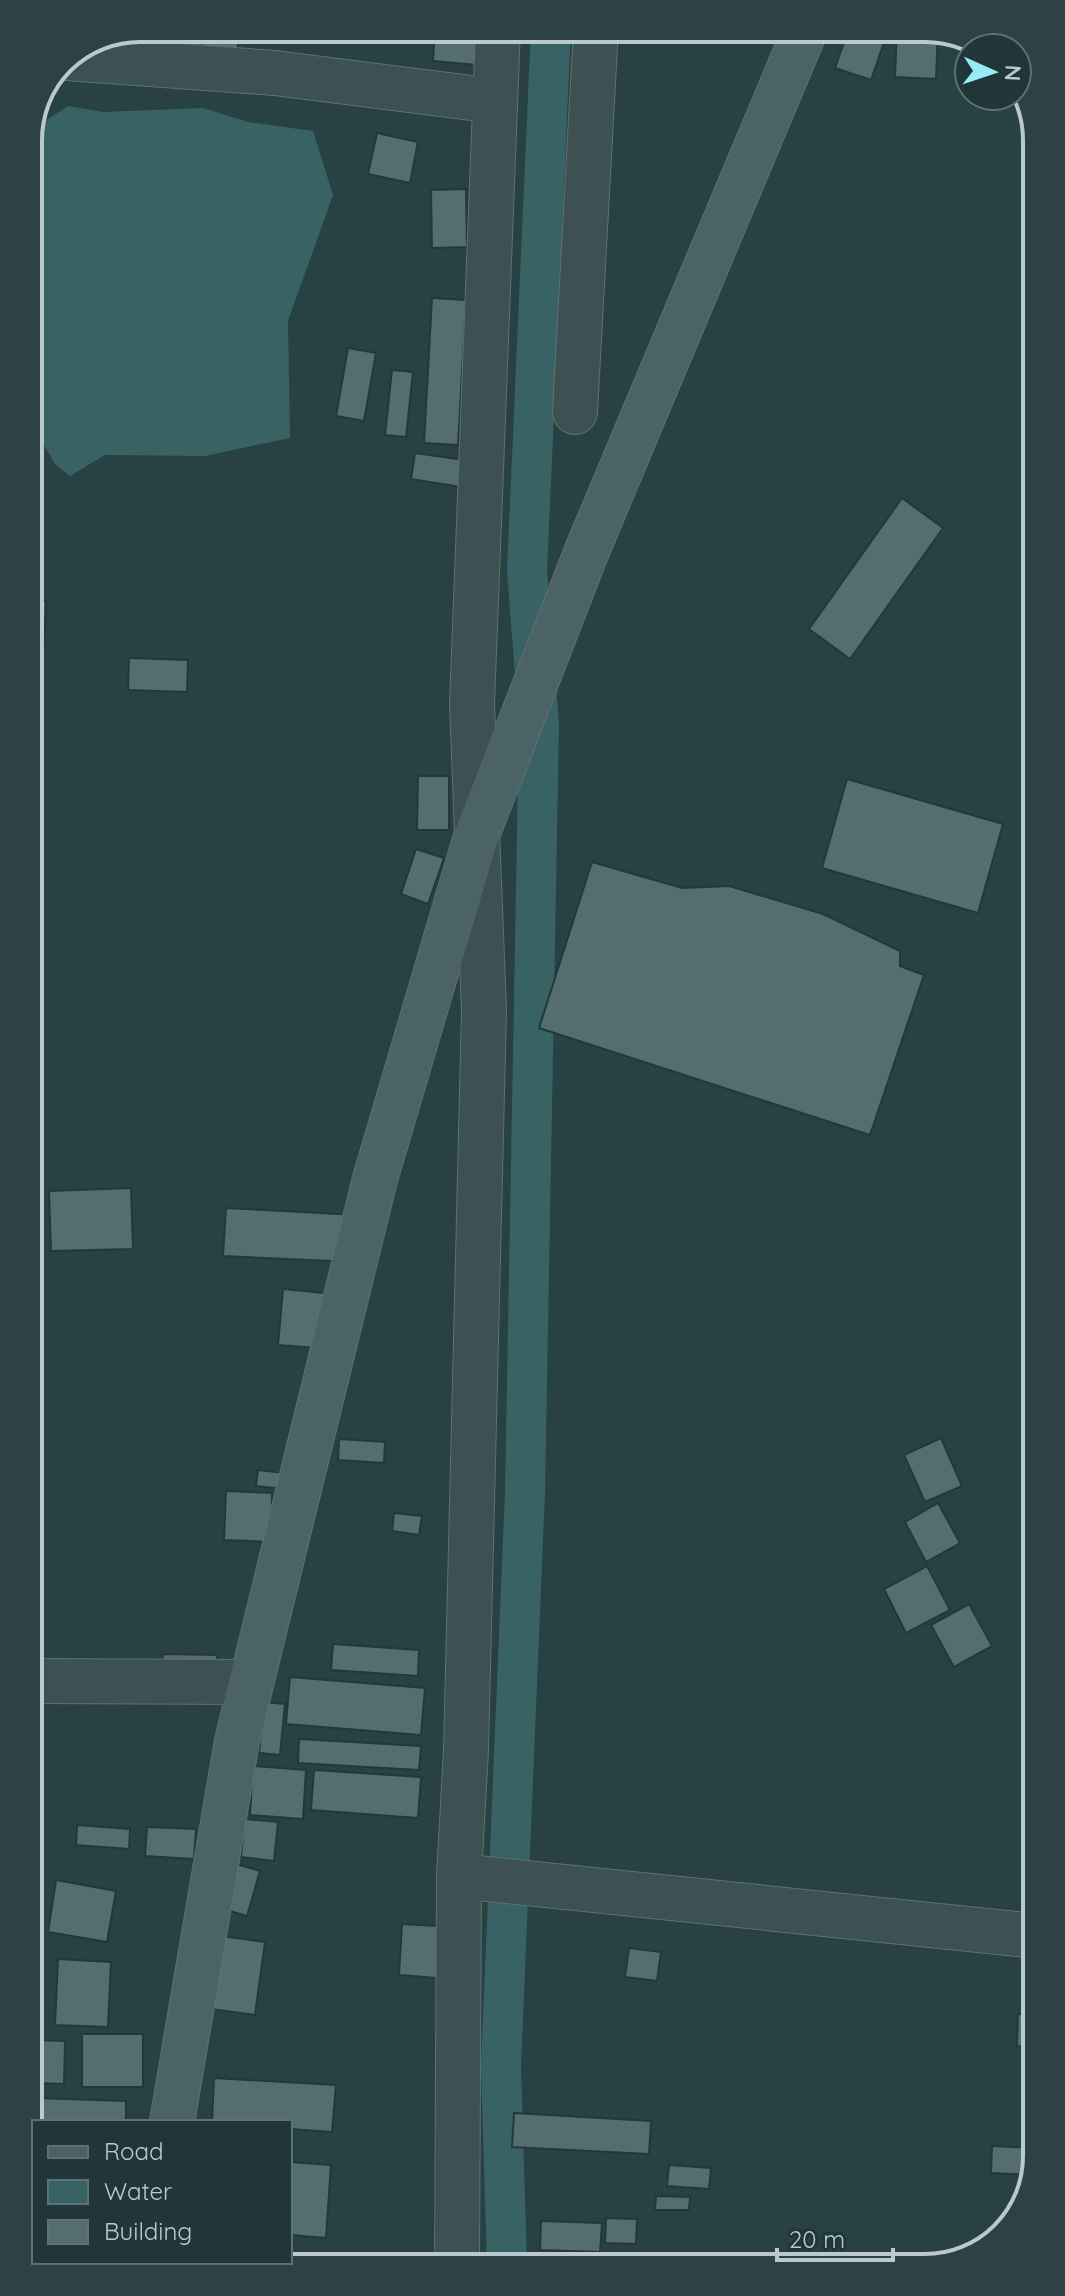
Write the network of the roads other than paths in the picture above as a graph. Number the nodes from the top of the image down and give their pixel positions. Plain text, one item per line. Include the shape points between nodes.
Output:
1 (497, 42) edge
2 (595, 42) edge
3 (800, 42) edge
4 (85, 59) edge
5 (495, 101) junction
6 (575, 412) dead end
7 (475, 840) junction
8 (42, 1681) edge
9 (251, 1682) junction
10 (472, 1878) junction
11 (1023, 1935) edge
12 (172, 2120) edge
13 (457, 2254) edge

1 - 5 street
2 - 6 street
3 - 7 street via 586,553
4 - 5 street via 275,73
5 - 7 street via 472,704
7 - 9 street via 375,1179
7 - 10 street via 484,1010 466,1750
8 - 9 street
9 - 12 street
10 - 11 street
10 - 13 street

